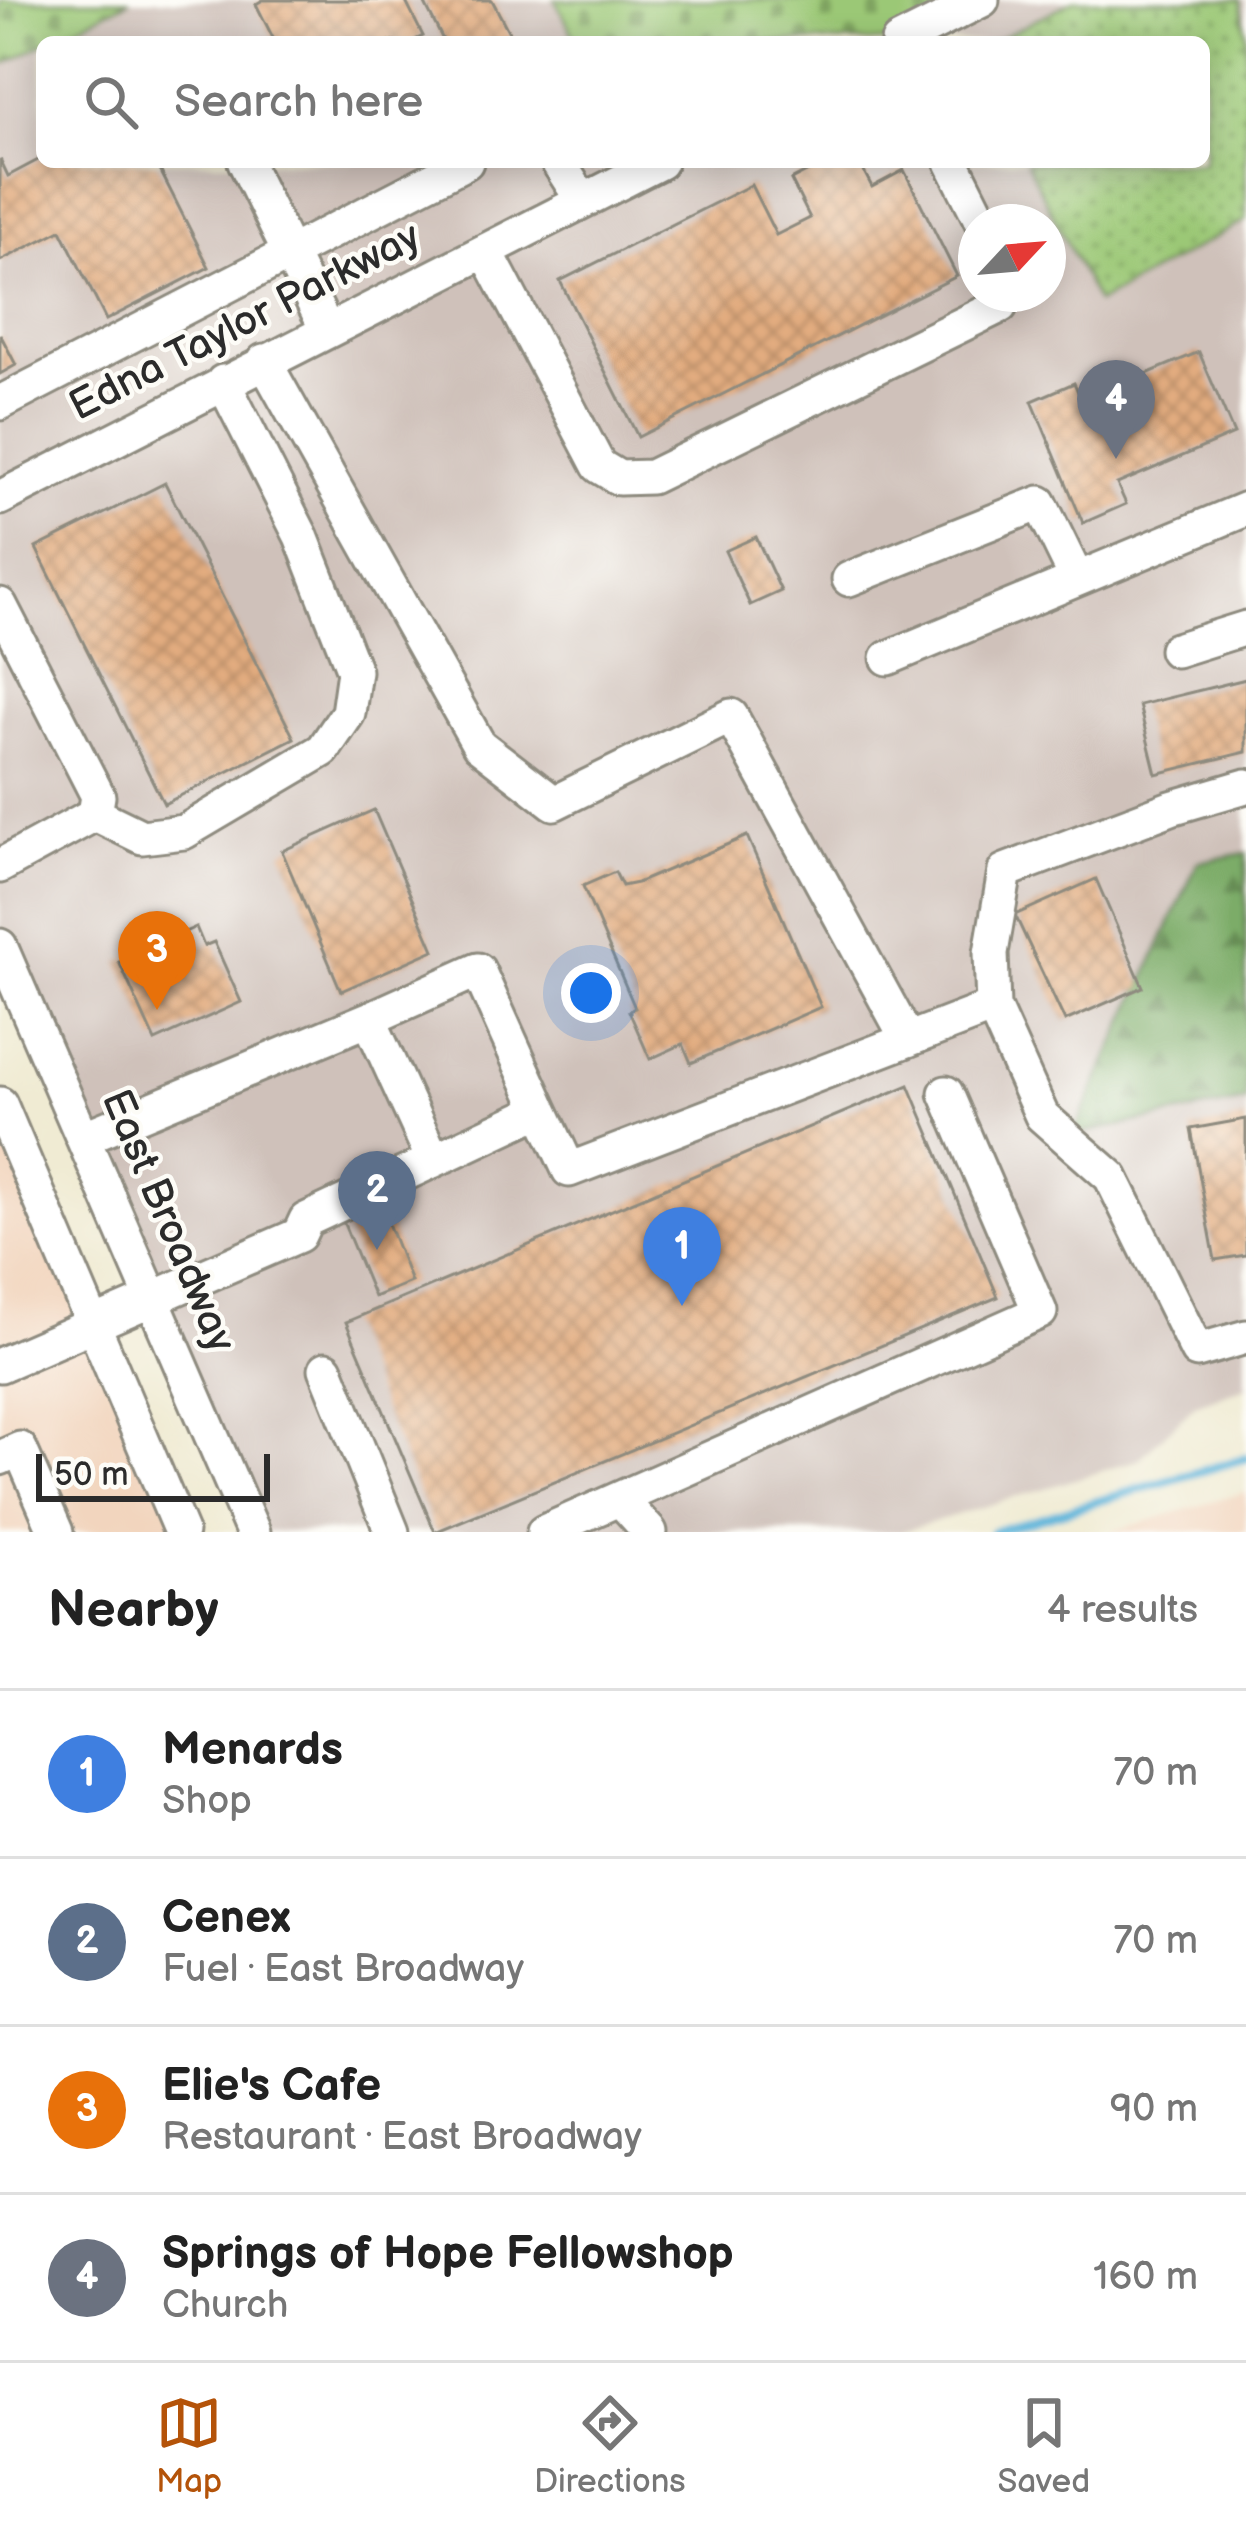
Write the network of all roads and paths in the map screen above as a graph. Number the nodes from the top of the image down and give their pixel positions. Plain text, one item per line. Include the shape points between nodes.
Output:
1 (982, 0) edge
2 (910, 36) edge
3 (248, 168) edge
4 (454, 168) edge
5 (562, 168) edge
6 (648, 168) edge
7 (955, 168) edge
8 (583, 201) junction
9 (973, 204) edge
10 (289, 251) junction
11 (486, 251) junction
12 (988, 312) edge
13 (327, 330) junction
14 (264, 361) junction
15 (224, 382) junction
16 (0, 403) edge
17 (0, 498) edge
18 (1246, 509) edge
19 (849, 579) dead end
20 (1077, 579) junction
21 (0, 605) edge
22 (1246, 628) edge
23 (1177, 650) dead end
24 (888, 658) dead end
25 (1246, 786) edge
26 (95, 814) junction
27 (0, 866) edge
28 (0, 946) edge
29 (993, 1007) junction
30 (369, 1019) junction
31 (908, 1040) junction
32 (946, 1093) dead end
33 (0, 1104) edge
34 (541, 1110) junction
35 (83, 1138) junction
36 (432, 1157) junction
37 (154, 1301) junction
38 (95, 1326) junction
39 (1246, 1336) edge
40 (0, 1365) edge
41 (326, 1369) dead end
42 (0, 1458) edge
43 (620, 1499) junction
44 (56, 1532) edge
45 (181, 1532) edge
46 (253, 1532) edge
47 (392, 1532) edge
48 (544, 1532) edge
49 (650, 1532) edge

1 - 2 street
3 - 10 street
4 - 10 street
5 - 8 street
6 - 8 street, Edna Taylor Parkway
7 - 9 street
8 - 11 street, Edna Taylor Parkway
10 - 13 street
10 - 16 street
11 - 12 street via 599,466 619,478 651,477
11 - 13 street, Edna Taylor Parkway
13 - 14 street, Edna Taylor Parkway
14 - 15 street, Edna Taylor Parkway
14 - 31 street via 479,745 554,802 731,716
15 - 17 street, Edna Taylor Parkway
15 - 26 street via 301,536 354,671 348,713 323,750 184,832 142,837
18 - 20 street
19 - 20 street via 1040,503
20 - 24 street
21 - 26 street via 98,796
22 - 23 street
25 - 29 street via 1005,871 991,953
26 - 27 street
28 - 35 street, East Broadway
29 - 31 street
29 - 39 street via 1042,1117 1111,1177 1197,1351
30 - 34 street via 478,970
30 - 35 street
30 - 36 street
31 - 34 street via 569,1171
32 - 43 street via 1040,1312
33 - 38 street
34 - 36 street
35 - 37 street, East Broadway
36 - 37 street via 306,1220 299,1235
37 - 38 street
37 - 46 street, East Broadway
38 - 40 street
38 - 45 street
41 - 47 street
42 - 44 street via 20,1449
43 - 48 street
43 - 49 street

